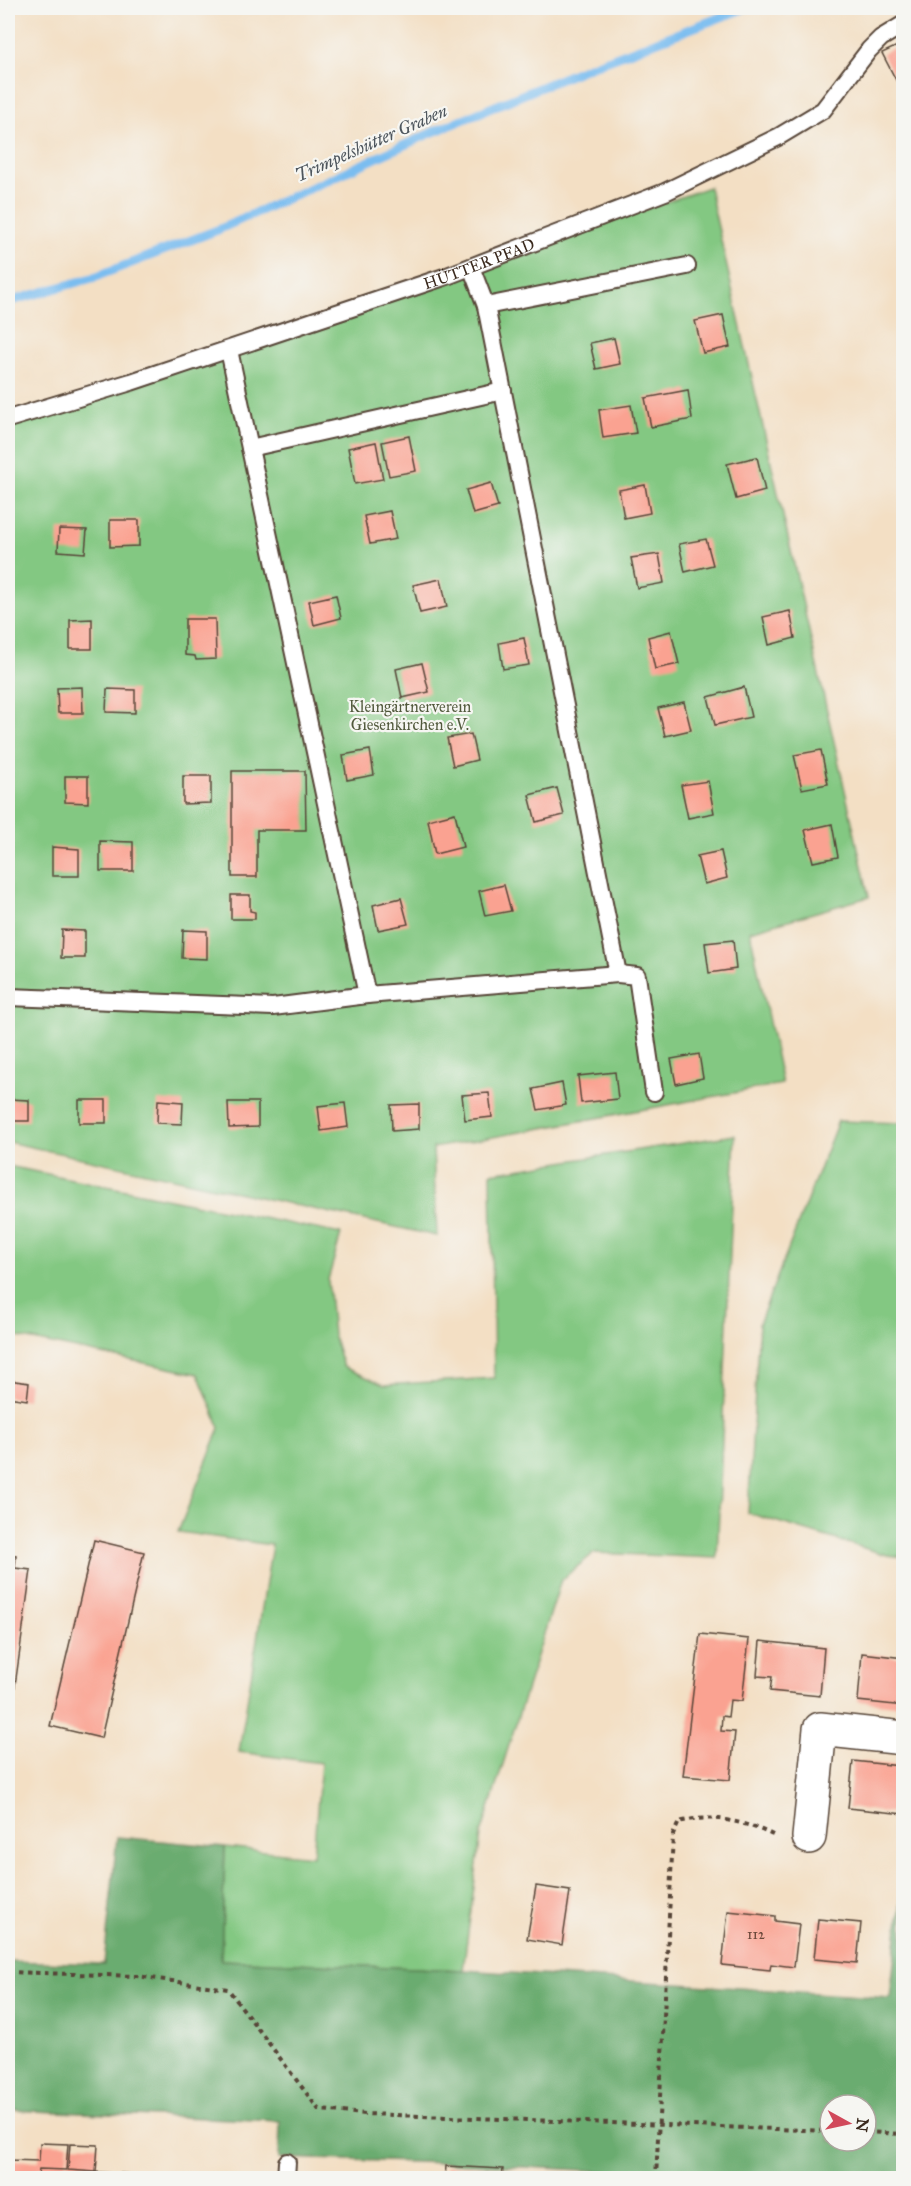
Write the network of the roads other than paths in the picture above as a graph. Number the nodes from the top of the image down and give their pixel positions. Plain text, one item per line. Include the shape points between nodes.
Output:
1 (903, 24) edge
2 (687, 266) dead end
3 (471, 267) junction
4 (486, 306) junction
5 (229, 350) junction
6 (502, 391) junction
7 (8, 419) edge
8 (250, 447) junction
9 (618, 974) junction
10 (367, 995) junction
11 (8, 997) edge
12 (654, 1092) dead end
13 (903, 1738) edge
14 (808, 1837) road end

1 - 3 lane, HÜTTER PFAD via 869,50 823,110 786,133 665,192
2 - 4 lane
3 - 4 lane
3 - 5 lane, HÜTTER PFAD
4 - 6 lane
5 - 7 lane, HÜTTER PFAD
5 - 8 lane
6 - 8 lane
6 - 9 lane
8 - 10 lane
9 - 10 lane
9 - 12 lane via 637,976
10 - 11 lane via 273,1007
13 - 14 street via 820,1729

